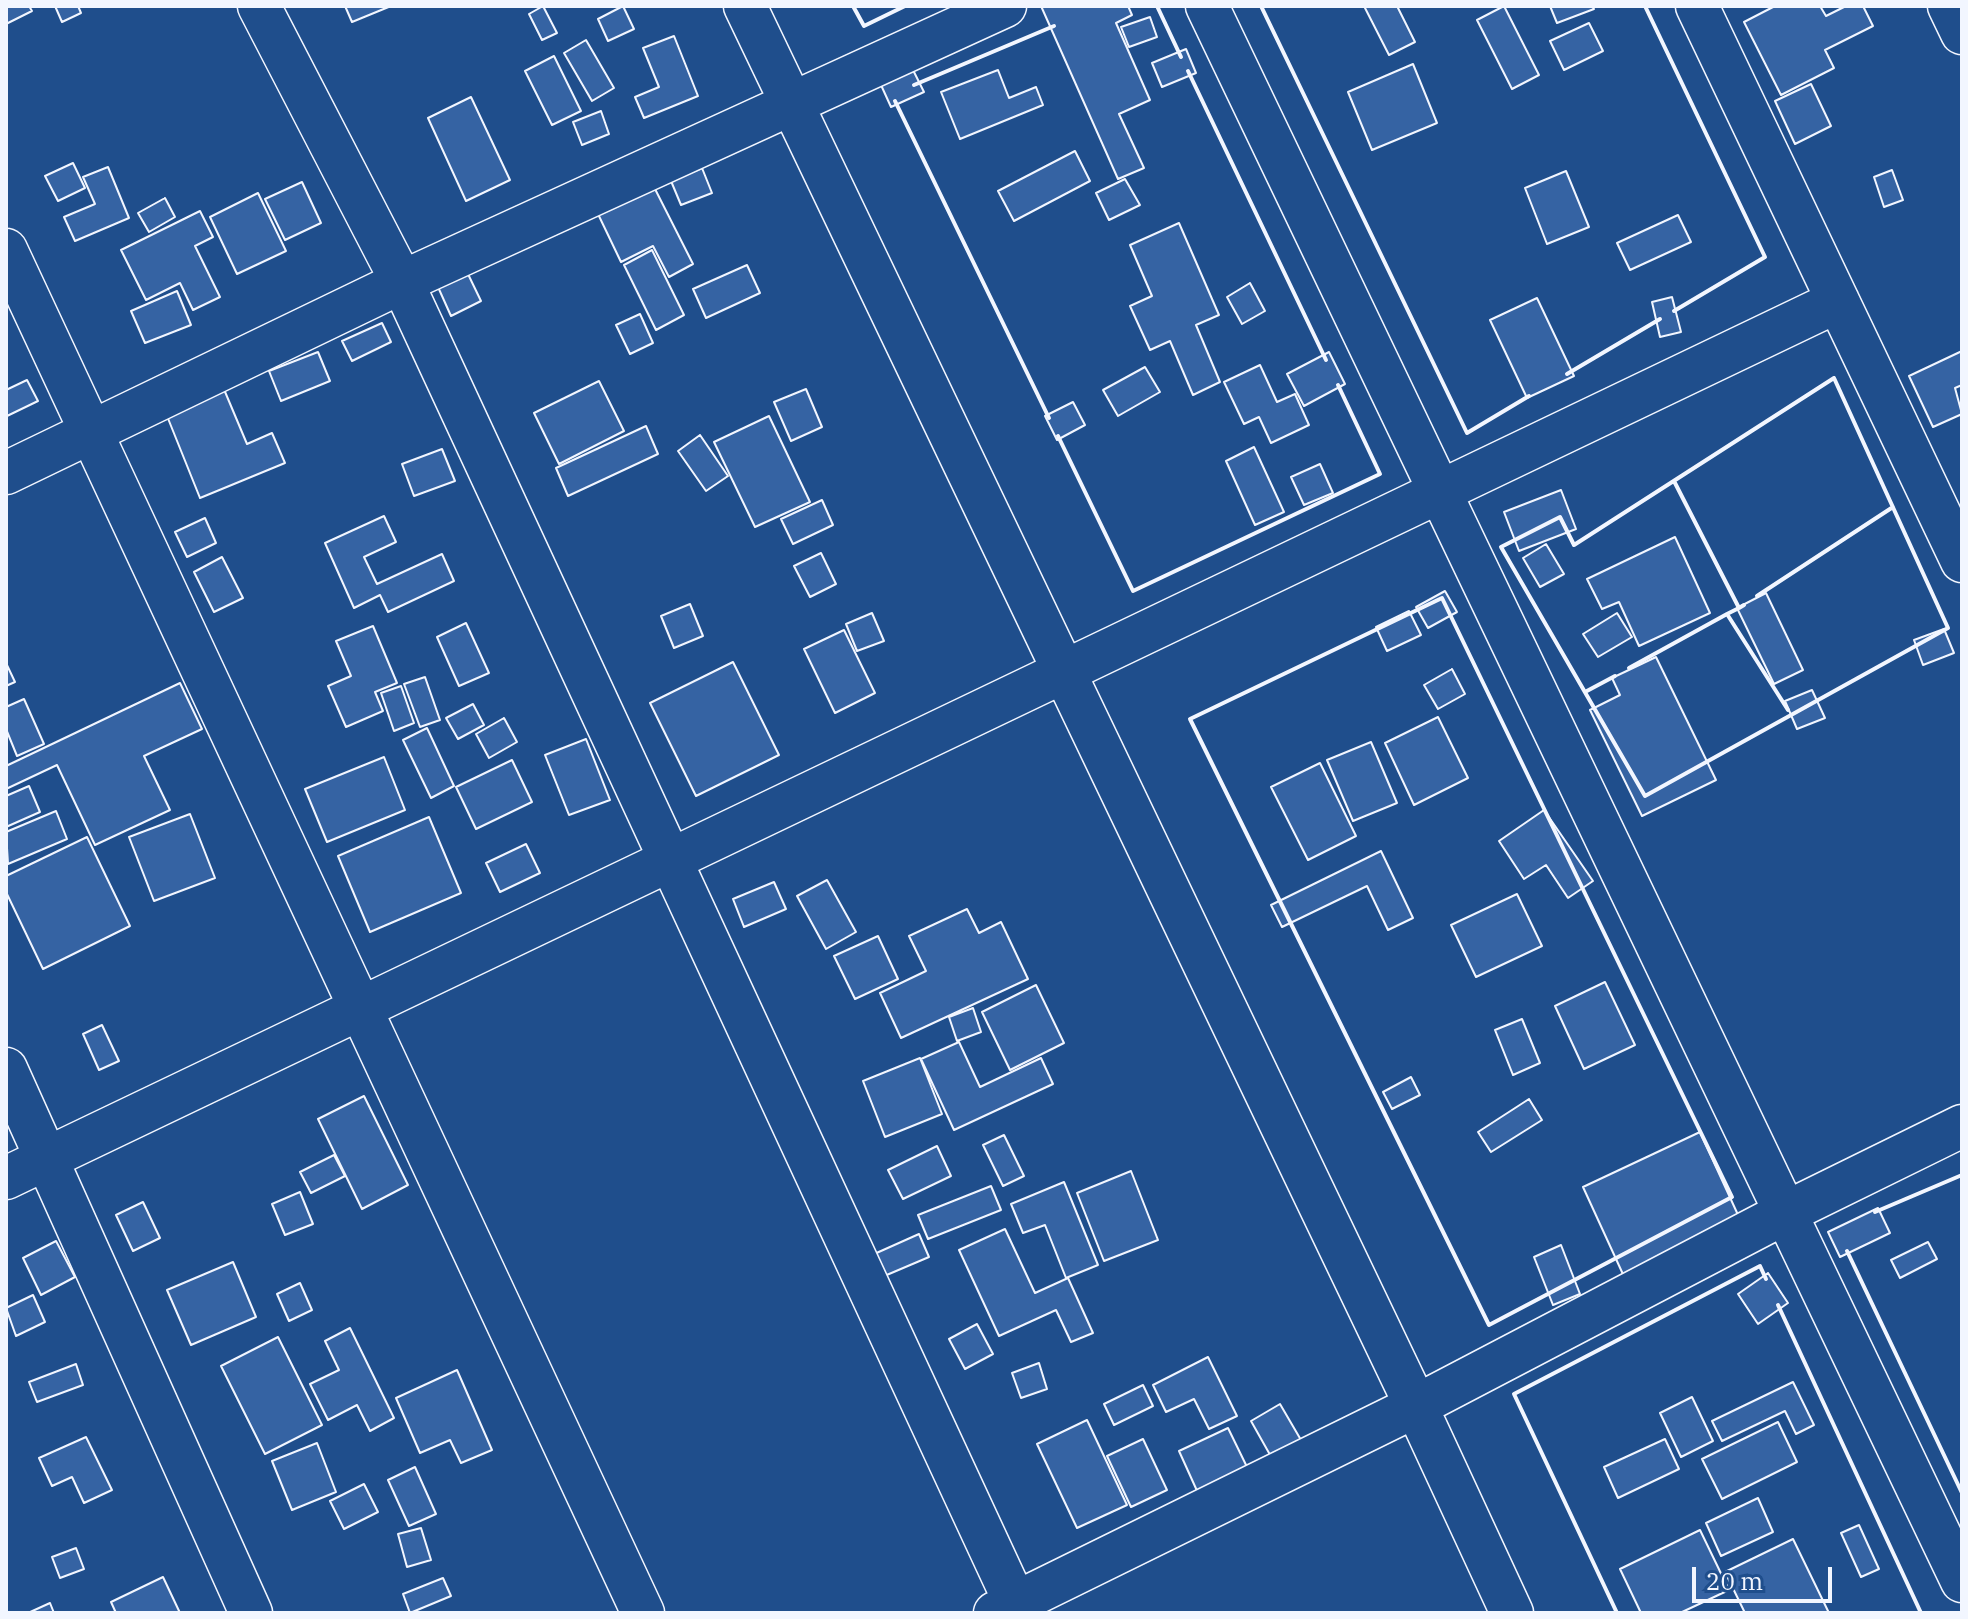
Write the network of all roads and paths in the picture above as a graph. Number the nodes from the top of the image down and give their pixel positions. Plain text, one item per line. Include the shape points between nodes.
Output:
1 (259, 6) edge
2 (745, 6) edge
3 (1005, 6) edge
4 (1207, 6) edge
5 (1697, 6) edge
6 (1949, 6) edge
7 (1962, 33) edge
8 (793, 106) junction
9 (6, 250) edge
10 (402, 282) junction
11 (1838, 301) junction
12 (92, 433) junction
13 (6, 473) edge
14 (1440, 492) junction
15 (1960, 549) edge
16 (1063, 673) junction
17 (669, 862) junction
18 (360, 1011) junction
19 (6, 1069) edge
20 (1962, 1126) edge
21 (48, 1157) junction
22 (6, 1178) edge
23 (1785, 1213) junction
24 (1416, 1406) junction
25 (1962, 1581) edge
26 (1010, 1610) edge
27 (251, 1613) edge
28 (643, 1613) edge
29 (1512, 1613) edge

1 - 10 street
2 - 8 street
3 - 8 street
4 - 14 street
5 - 11 street
6 - 7 street
8 - 10 street
8 - 16 street
9 - 12 street
10 - 12 street
10 - 17 street
11 - 14 street
11 - 15 street
12 - 13 street
12 - 18 street
14 - 16 street
14 - 23 street
16 - 17 street
16 - 24 street
17 - 18 street
17 - 26 street
18 - 21 street
18 - 28 street
19 - 21 street
20 - 23 street
21 - 22 street
21 - 27 street
23 - 24 street
23 - 25 street
24 - 26 street
24 - 29 street

